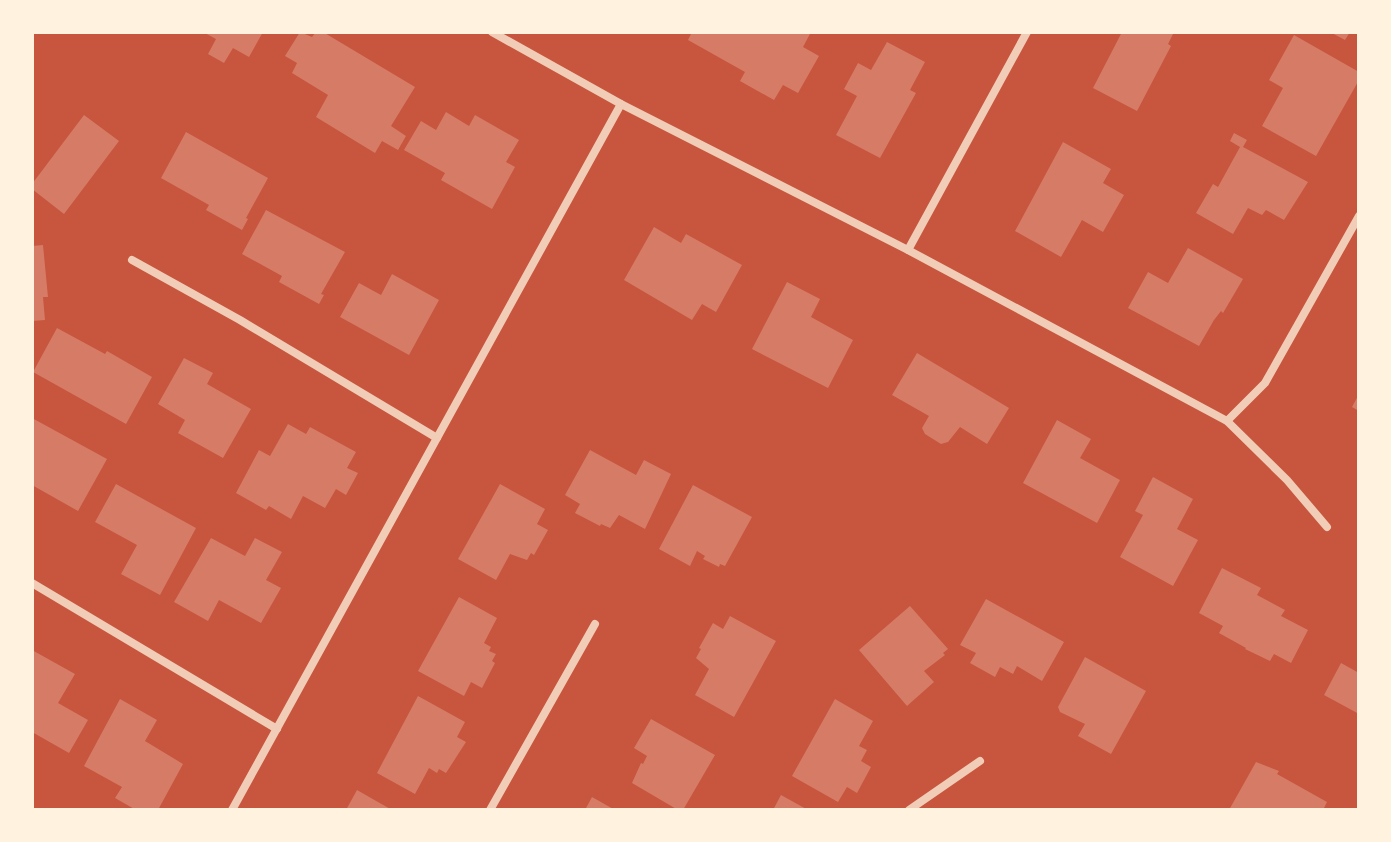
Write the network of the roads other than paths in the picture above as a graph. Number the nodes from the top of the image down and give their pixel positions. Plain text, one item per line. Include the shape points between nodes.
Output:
1 (492, 32) edge
2 (1027, 32) edge
3 (621, 104) junction
4 (1359, 216) edge
5 (908, 250) junction
6 (132, 260) dead end
7 (1227, 421) junction
8 (437, 438) junction
9 (1327, 527) dead end
10 (32, 583) edge
11 (595, 624) dead end
12 (277, 729) junction
13 (980, 761) dead end
14 (232, 810) edge
15 (490, 810) edge
16 (909, 810) edge

1 - 3 street
2 - 5 street
3 - 5 street
3 - 8 street
4 - 7 street via 1265,383
5 - 7 street
6 - 8 street
7 - 9 street
8 - 12 street
10 - 12 street
11 - 15 street
12 - 14 street
13 - 16 street

